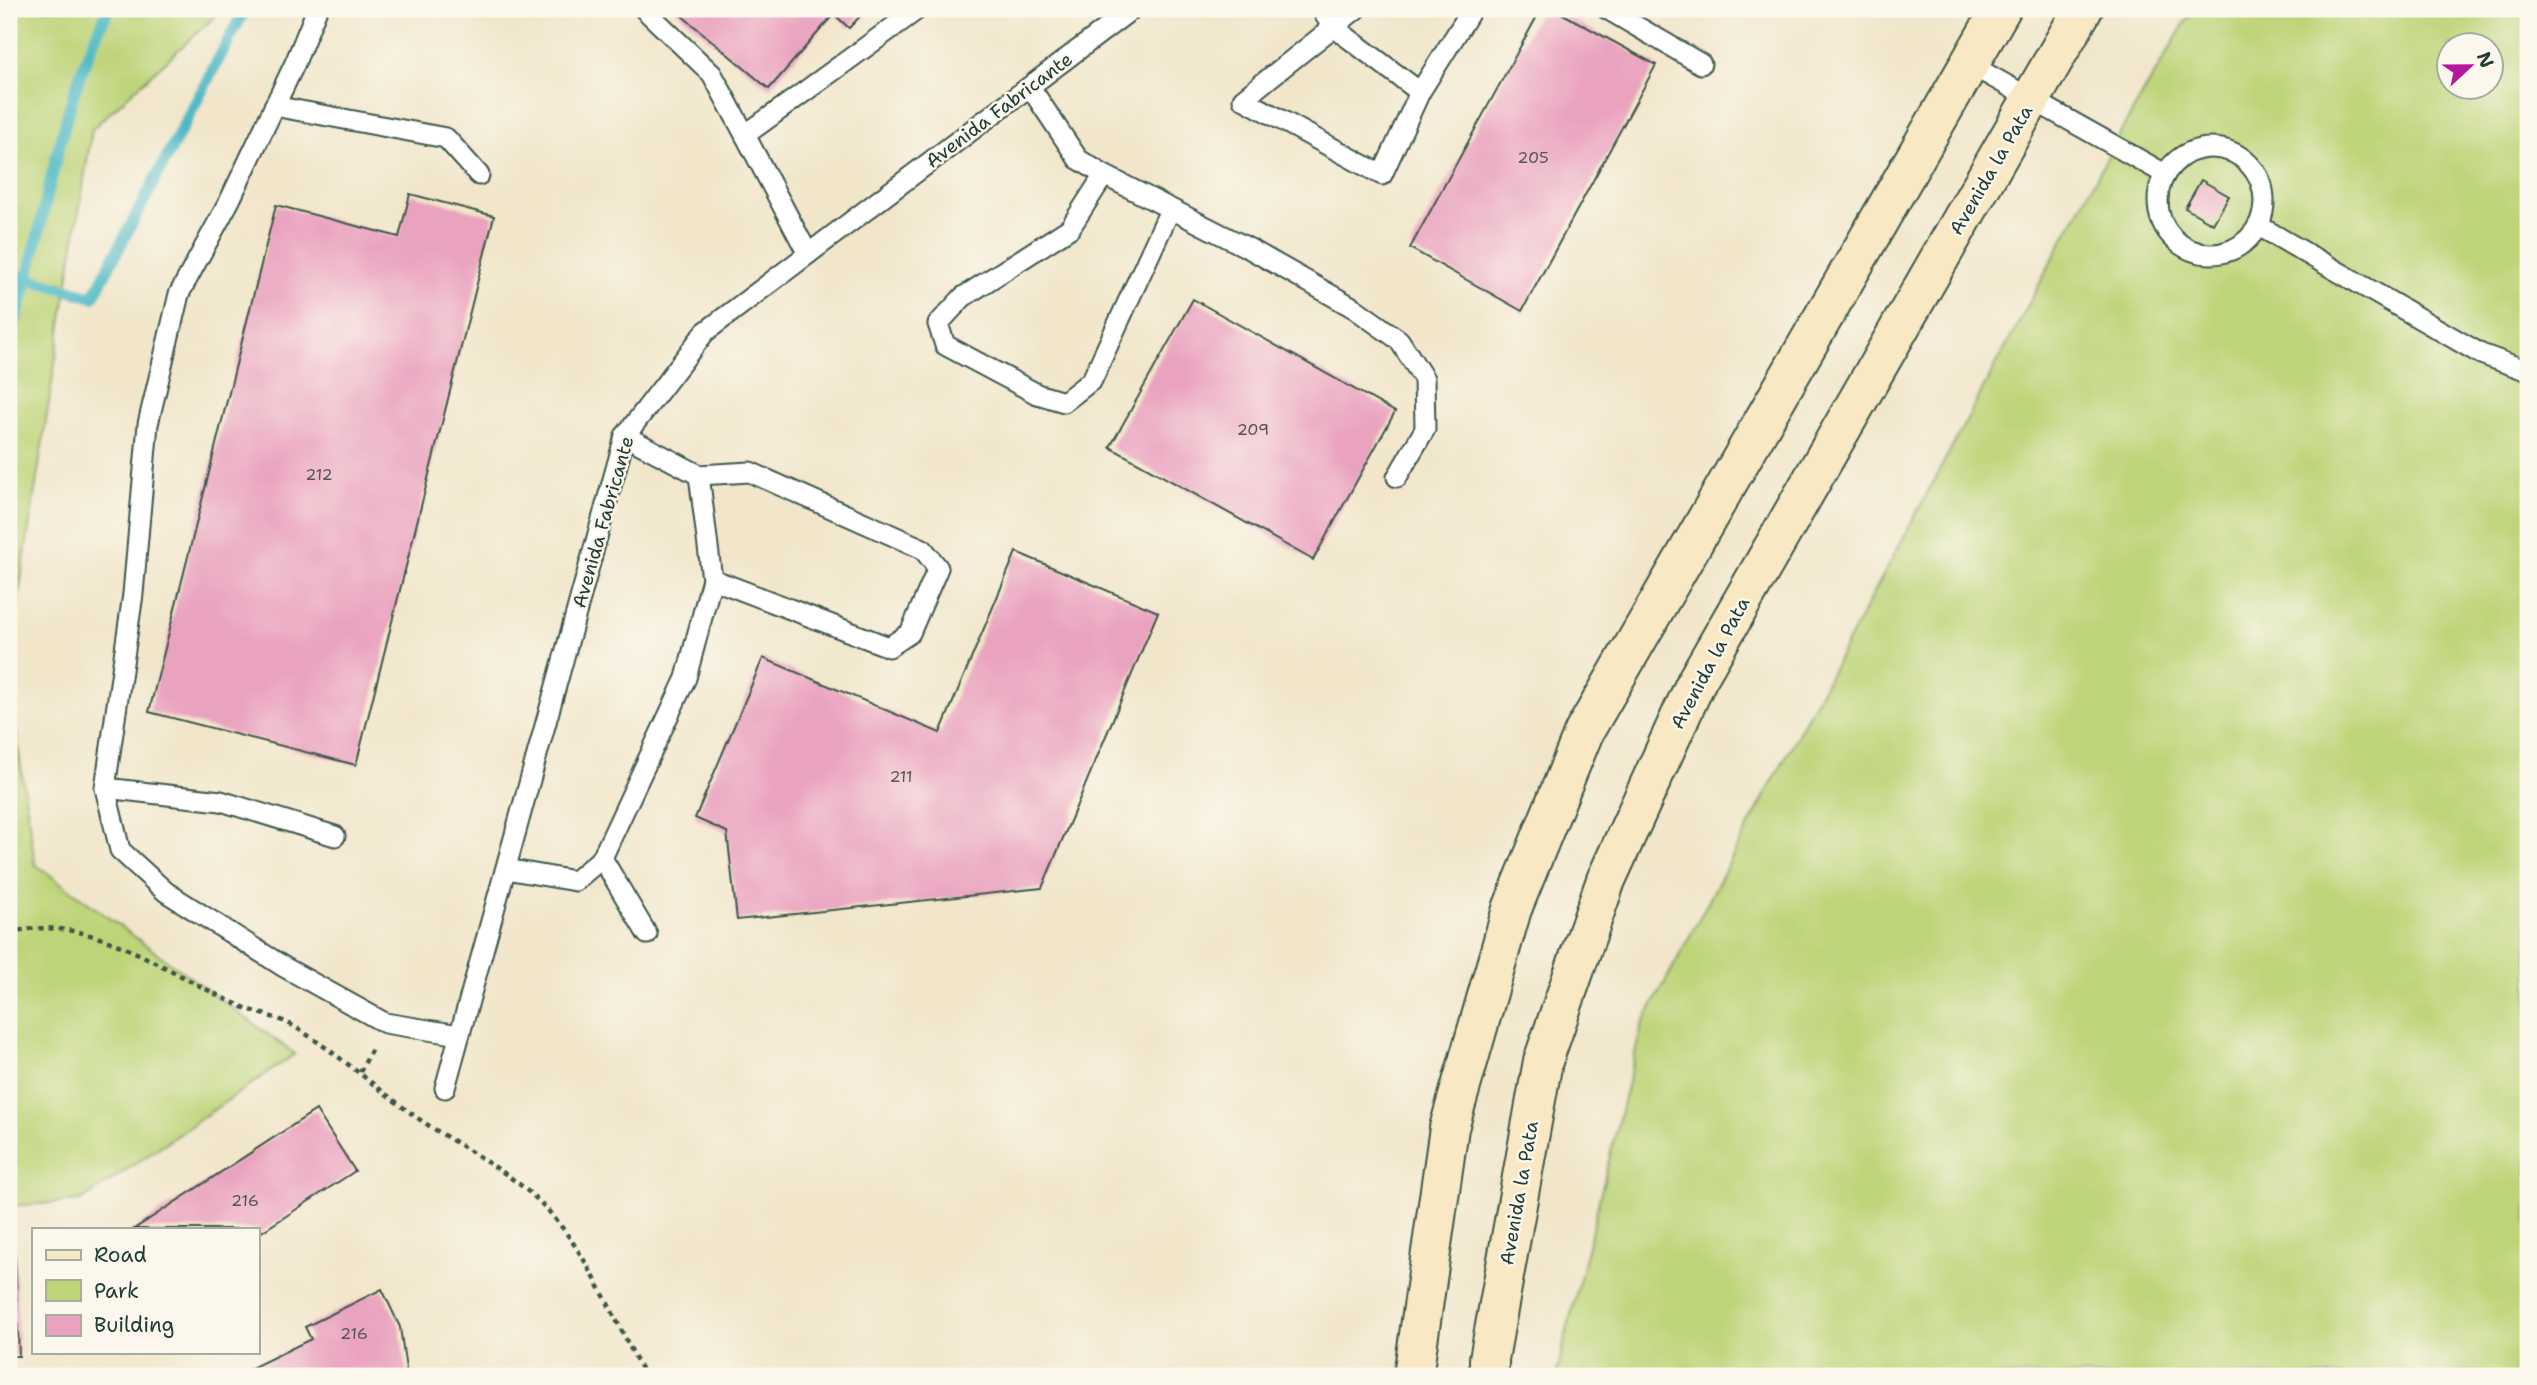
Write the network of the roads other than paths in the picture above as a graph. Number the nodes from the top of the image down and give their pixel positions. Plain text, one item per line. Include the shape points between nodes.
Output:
1 (317, 9) edge
2 (644, 9) edge
3 (918, 9) edge
4 (1132, 9) edge
5 (1356, 9) edge
6 (1472, 9) edge
7 (1607, 9) edge
8 (2001, 9) edge
9 (2083, 9) edge
10 (1326, 17) edge
11 (1701, 64) dead end
12 (1971, 65) junction
13 (1031, 87) junction
14 (1420, 92) junction
15 (2033, 98) junction
16 (275, 106) junction
17 (746, 135) junction
18 (2165, 174) junction
19 (479, 175) dead end
20 (1104, 175) junction
21 (1170, 210) junction
22 (2259, 226) junction
23 (808, 254) junction
24 (2528, 371) edge
25 (625, 436) junction
26 (699, 475) junction
27 (1397, 477) dead end
28 (712, 579) junction
29 (105, 788) junction
30 (335, 836) dead end
31 (602, 858) junction
32 (506, 869) junction
33 (647, 934) dead end
34 (459, 1035) junction
35 (445, 1088) dead end
36 (1413, 1376) edge
37 (1489, 1376) edge

1 - 16 lane
2 - 17 lane via 712,74
3 - 17 lane
4 - 13 lane, Avenida Fabricante
5 - 10 lane
6 - 14 lane
7 - 11 lane
8 - 12 main road
9 - 15 main road, Avenida la Pata
10 - 14 lane
10 - 14 lane via 1243,99 1382,175
12 - 15 lane
12 - 36 main road via 1584,732 1512,909 1449,1128
13 - 20 lane via 1078,159
13 - 23 lane, Avenida Fabricante
15 - 18 lane
15 - 37 main road, Avenida la Pata via 1697,680 1606,880 1543,1061
16 - 19 lane via 446,138
16 - 29 lane via 179,294 148,424 134,594
17 - 23 lane
18 - 22 lane via 2184,154 2200,148 2234,153 2259,176 2264,210
18 - 22 lane via 2157,197 2159,215 2180,245 2197,253 2232,251
20 - 21 lane
20 - 21 lane via 1070,228 963,297 946,315 938,324 945,345 1037,394 1064,402 1092,380
21 - 27 lane via 1354,308 1399,340 1424,379 1425,429
22 - 24 lane via 2481,354
23 - 25 lane, Avenida Fabricante via 705,332
25 - 26 lane
25 - 32 lane, Avenida Fabricante
26 - 28 lane
26 - 28 lane via 750,472 923,549 938,568 910,634 889,647
28 - 31 lane via 686,678
29 - 30 lane via 221,801
29 - 34 lane via 120,850 166,892 284,967 385,1023
31 - 32 lane via 575,881
31 - 33 lane
32 - 34 lane, Avenida Fabricante
34 - 35 lane, Avenida Fabricante

